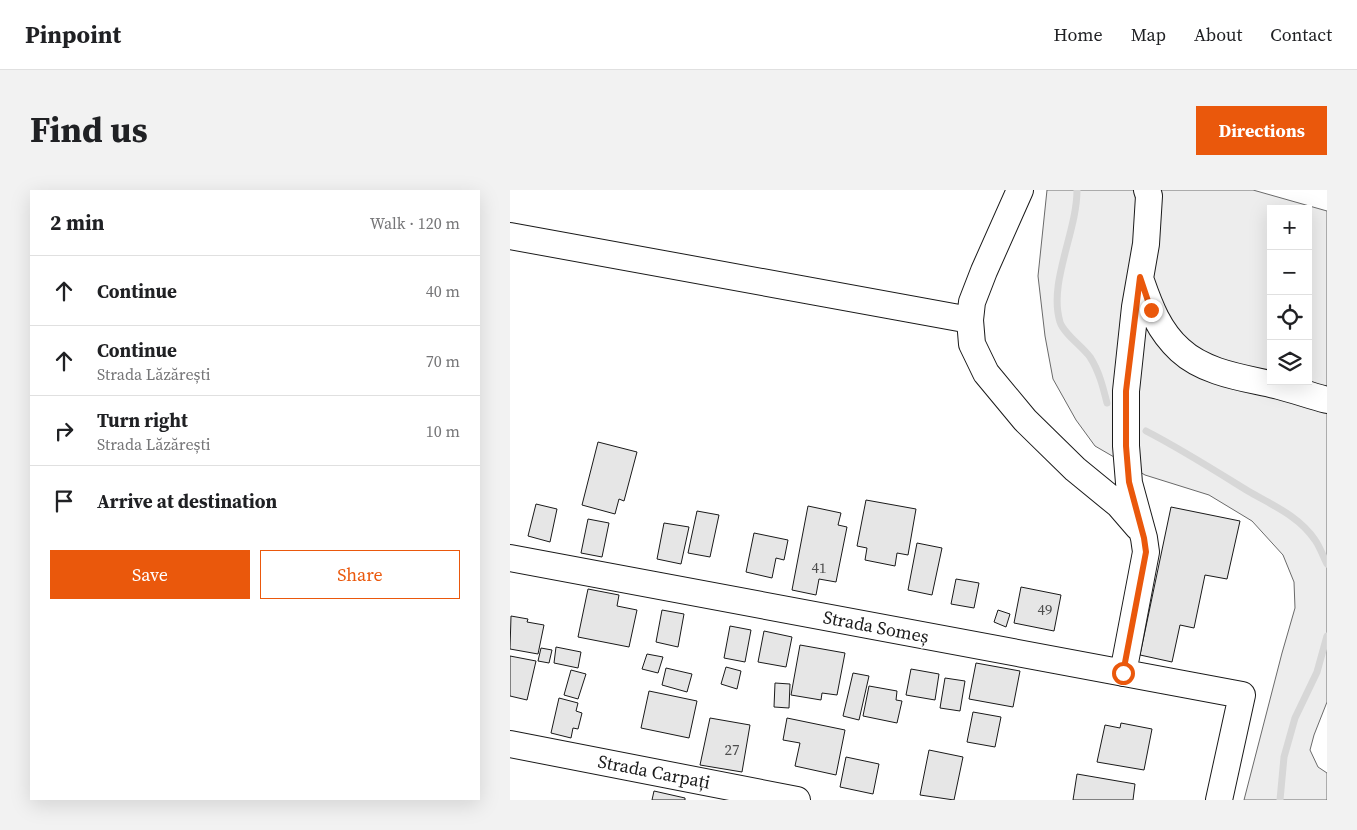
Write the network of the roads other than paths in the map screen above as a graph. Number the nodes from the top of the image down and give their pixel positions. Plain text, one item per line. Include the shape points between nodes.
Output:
1 (1020, 190) edge
2 (1147, 190) edge
3 (510, 236) edge
4 (1140, 277) junction
5 (970, 320) junction
6 (1327, 400) edge
7 (1140, 529) junction
8 (510, 558) edge
9 (1123, 673) junction
10 (510, 744) edge
11 (797, 800) edge
12 (1219, 800) edge

1 - 5 street via 984,270 972,302
2 - 4 street via 1146,244
3 - 5 street
4 - 6 street via 1151,310 1163,330 1180,350 1204,366
4 - 7 street via 1126,391 1129,482
5 - 7 street via 972,344 986,373 1026,420 1075,469 1119,505
7 - 9 street via 1146,552
8 - 9 street, Strada Someș
9 - 12 street, Strada Someș via 1242,695
10 - 11 street, Strada Carpați

